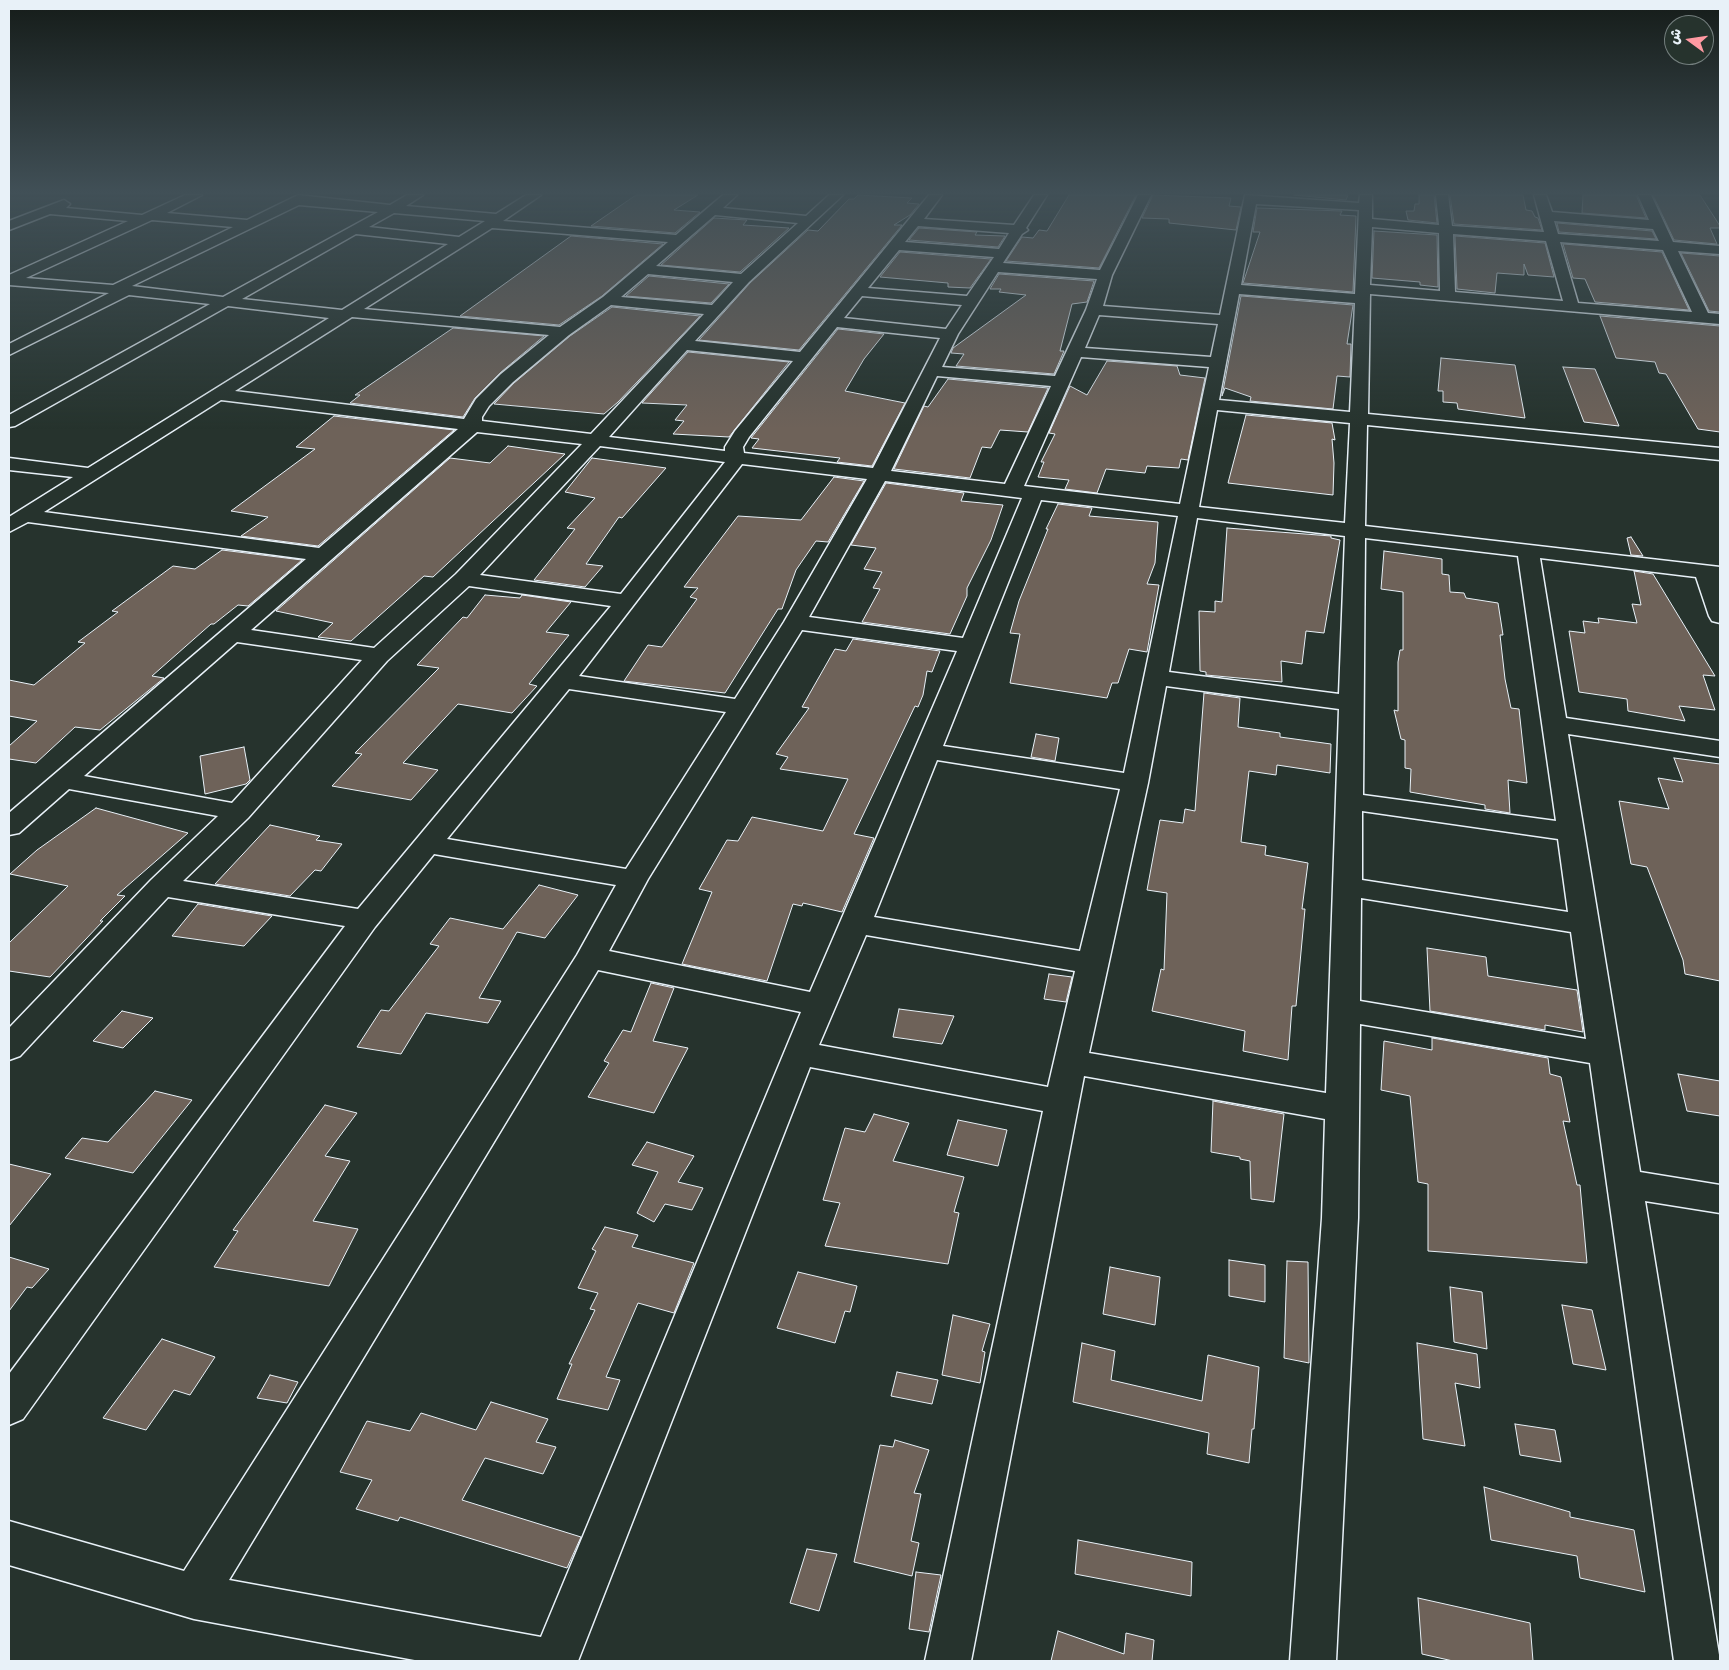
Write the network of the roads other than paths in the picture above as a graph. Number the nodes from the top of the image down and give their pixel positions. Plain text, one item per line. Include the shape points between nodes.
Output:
1 (31, 273) edge
2 (152, 273) edge
3 (277, 273) edge
4 (410, 273) edge
5 (639, 273) edge
6 (683, 273) edge
7 (751, 273) edge
8 (871, 273) edge
9 (989, 273) edge
10 (1076, 273) edge
11 (1236, 273) edge
12 (1363, 273) edge
13 (1447, 273) edge
14 (1562, 273) edge
15 (1681, 273) edge
16 (1105, 275) joint
17 (744, 279) junction
18 (14, 281) edge
19 (9, 288) edge
20 (1233, 289) junction
21 (119, 290) junction
22 (856, 291) junction
23 (1362, 294) junction
24 (1448, 296) junction
25 (608, 300) junction
26 (226, 301) junction
27 (972, 301) junction
28 (1572, 306) junction
29 (714, 310) junction
30 (1094, 310) junction
31 (346, 313) junction
32 (1702, 318) junction
33 (1720, 319) edge
34 (1226, 320) junction
35 (833, 322) junction
36 (563, 332) junction
37 (950, 334) junction
38 (682, 345) junction
39 (9, 350) edge
40 (1075, 352) junction
41 (806, 356) junction
42 (1218, 363) junction
43 (933, 370) junction
44 (1061, 382) junction
45 (221, 394) junction
46 (1210, 404) junction
47 (1358, 418) junction
48 (9, 422) edge
49 (473, 426) junction
50 (596, 441) junction
51 (1720, 454) edge
52 (736, 458) junction
53 (9, 464) edge
54 (93, 474) junction
55 (879, 475) junction
56 (1023, 492) junction
57 (1190, 511) junction
58 (17, 521) edge
59 (1355, 530) junction
60 (1528, 550) junction
61 (323, 555) junction
62 (1713, 572) edge
63 (464, 579) junction
64 (625, 601) junction
65 (1720, 616) edge
66 (795, 622) junction
67 (232, 634) junction
68 (970, 646) junction
69 (379, 656) junction
70 (1156, 678) junction
71 (564, 681) junction
72 (1352, 703) junction
73 (742, 707) junction
74 (1555, 724) junction
75 (1720, 749) edge
76 (927, 751) junction
77 (64, 780) junction
78 (1135, 783) junction
79 (1350, 802) junction
80 (238, 812) junction
81 (9, 827) edge
82 (1571, 832) junction
83 (430, 845) junction
84 (634, 879) junction
85 (161, 887) junction
86 (1348, 887) junction
87 (365, 920) junction
88 (856, 924) junction
89 (1585, 924) junction
90 (590, 958) junction
91 (1092, 963) junction
92 (820, 1005) junction
93 (1346, 1010) junction
94 (9, 1048) edge
95 (799, 1053) junction
96 (1604, 1054) junction
97 (1071, 1062) junction
98 (1063, 1102) junction
99 (1343, 1109) junction
100 (1623, 1183) junction
101 (1720, 1199) edge
102 (9, 1406) edge
103 (9, 1543) edge
104 (194, 1596) junction
105 (543, 1661) edge
106 (555, 1661) edge
107 (948, 1661) edge
108 (1313, 1661) edge
109 (1697, 1661) edge

1 - 18 street
2 - 21 street
3 - 26 street
4 - 31 street
5 - 25 street
6 - 17 street
7 - 17 street
8 - 22 street
9 - 27 street
10 - 16 street
11 - 20 street
12 - 23 street
13 - 24 street
14 - 28 street
15 - 32 street
16 - 30 street
17 - 29 street
18 - 19 street
18 - 21 street
20 - 23 street
20 - 34 street
21 - 26 street
21 - 39 street
22 - 27 street
22 - 35 street
23 - 24 street
23 - 47 street
24 - 28 street
25 - 29 street
25 - 36 street
26 - 31 street
26 - 48 street
27 - 37 street
28 - 32 street
29 - 38 street
30 - 34 street
30 - 40 street
31 - 36 street
31 - 45 street
32 - 33 street
34 - 42 street
35 - 37 street
35 - 41 street
36 - 49 street via 482,403 473,417
37 - 43 street
38 - 41 street
38 - 50 street
40 - 42 street
40 - 44 street
41 - 52 street via 741,435 734,447
42 - 46 street
43 - 44 street
43 - 55 street
44 - 56 street
45 - 49 street
45 - 54 street
46 - 47 street
46 - 57 street
47 - 51 street
47 - 59 street
49 - 50 street
49 - 61 street
50 - 52 street
50 - 63 street
52 - 55 street
52 - 64 street
53 - 54 street
54 - 58 street
55 - 56 street
55 - 66 street
56 - 57 street
56 - 68 street
57 - 59 street
57 - 70 street
58 - 61 street
59 - 60 street
59 - 72 street
60 - 62 street
60 - 74 street
61 - 67 street
62 - 65 street
63 - 64 street
63 - 69 street
64 - 71 street
66 - 68 street
66 - 73 street
67 - 69 street
67 - 77 street
68 - 76 street
69 - 80 street
70 - 72 street
70 - 78 street
71 - 73 street
71 - 83 street
72 - 79 street
73 - 84 street
74 - 75 street
74 - 82 street
76 - 78 street
76 - 88 street
77 - 80 street
77 - 81 street
78 - 91 street
79 - 82 street
79 - 86 street
80 - 85 street
82 - 89 street
83 - 84 street
83 - 87 street
84 - 90 street
85 - 87 street
85 - 94 street
86 - 89 street
86 - 93 street
87 - 102 street
88 - 91 street
88 - 92 street
89 - 96 street
90 - 92 street
90 - 104 street
91 - 97 street
92 - 95 street
93 - 96 street
93 - 99 street
95 - 98 street
95 - 106 street
96 - 100 street
97 - 98 street
97 - 99 street
98 - 107 street
99 - 108 street via 1340,1218
100 - 101 street
100 - 109 street
103 - 104 street
104 - 105 street

